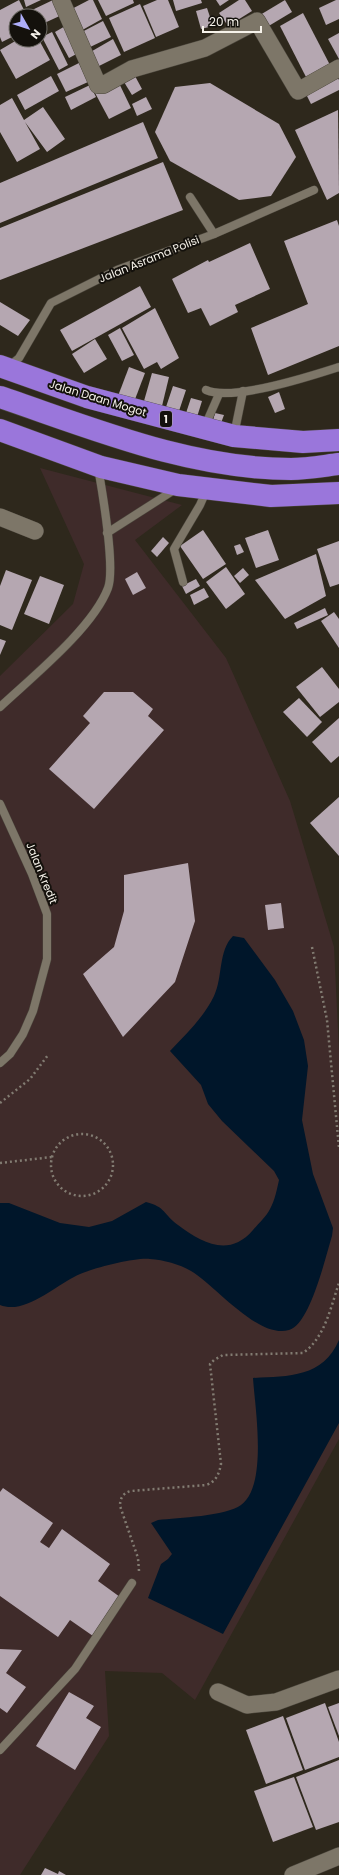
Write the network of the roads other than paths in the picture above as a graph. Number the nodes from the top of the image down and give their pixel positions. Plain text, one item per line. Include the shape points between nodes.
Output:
1 (60, 0) edge
2 (339, 68) edge
3 (314, 190) dead end
4 (190, 196) dead end
5 (214, 234) junction
6 (3, 367) edge
7 (339, 367) edge
8 (206, 390) dead end
9 (242, 391) junction
10 (219, 394) junction
11 (0, 397) edge
12 (0, 412) edge
13 (203, 429) junction
14 (0, 430) edge
15 (234, 436) junction
16 (339, 440) edge
17 (339, 464) edge
18 (101, 467) junction
19 (339, 477) edge
20 (178, 485) junction
21 (208, 488) junction
22 (339, 493) edge
23 (0, 517) edge
24 (35, 531) dead end
25 (107, 533) junction
26 (183, 582) dead end
27 (0, 707) edge
28 (0, 804) edge
29 (0, 1063) edge
30 (132, 1583) road end
31 (339, 1679) edge
32 (218, 1692) dead end
33 (0, 1750) edge
34 (339, 1856) edge
35 (292, 1875) edge

1 - 2 street via 98,85 103,86 132,69 205,48 257,21 298,91
3 - 5 lane
4 - 5 lane, Jalan Asrama Polisi
5 - 6 lane, Jalan Asrama Polisi via 117,270 51,303 19,358
6 - 13 highway, Jalan Daan Mogot / 1 via 87,397
7 - 9 lane via 285,384
8 - 10 lane
9 - 10 lane
9 - 15 lane
10 - 13 lane
11 - 17 highway via 182,456 241,466 291,469
12 - 19 highway via 100,446 197,472 230,477 307,481
13 - 15 highway, Jalan Daan Mogot / 1
14 - 18 highway
15 - 16 highway, Jalan Daan Mogot / 1 via 303,442
18 - 20 highway
18 - 25 lane via 99,473
20 - 21 highway
20 - 25 lane
21 - 22 highway via 271,496
21 - 26 lane via 174,549
23 - 24 street
25 - 27 lane via 110,567 108,588 96,609 76,636
28 - 29 lane, Jalan Kredit via 47,914 47,959 33,1011 23,1034 10,1054
30 - 33 lane via 75,1669
31 - 32 street via 276,1702 247,1705
34 - 35 street

